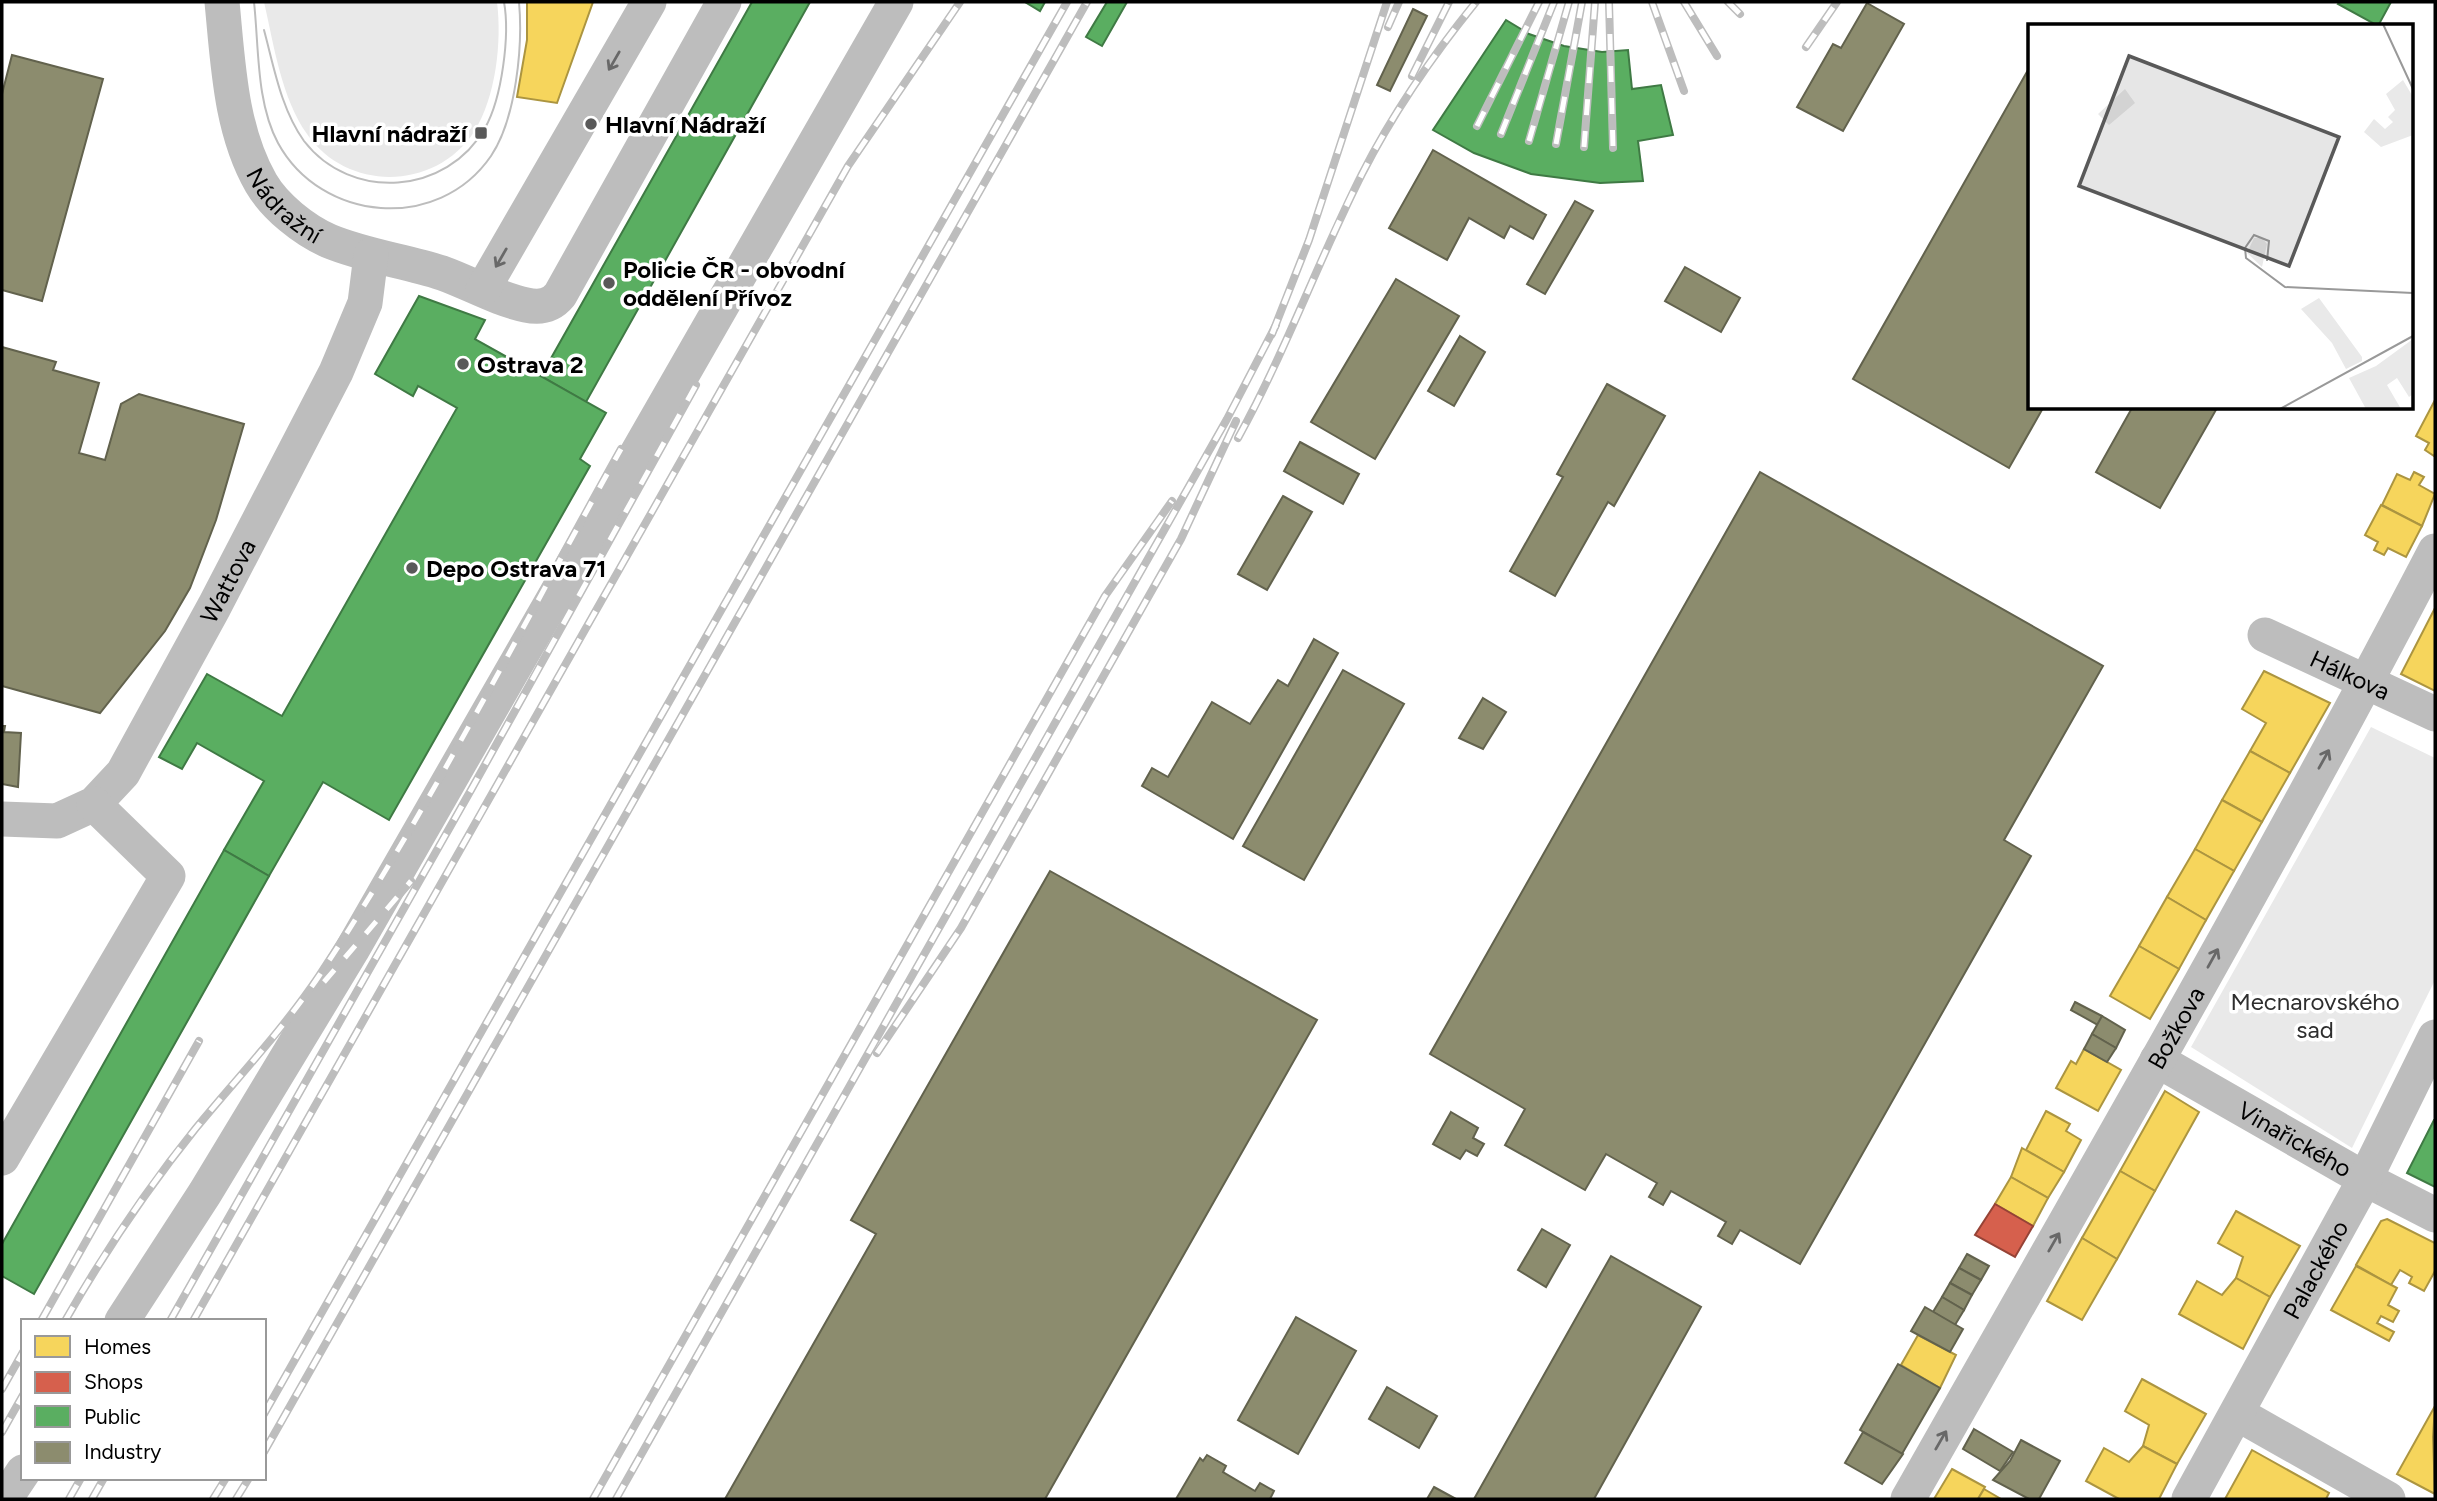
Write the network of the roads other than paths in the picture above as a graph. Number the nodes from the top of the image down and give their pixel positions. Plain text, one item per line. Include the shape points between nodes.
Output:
1 (222, 2) edge
2 (649, 2) edge
3 (724, 2) edge
4 (896, 2) edge
5 (371, 255) junction
6 (483, 289) junction
7 (2435, 551) edge
8 (2265, 635) dead end
9 (2367, 682) junction
10 (2435, 714) edge
11 (94, 804) junction
12 (6, 826) edge
13 (2435, 1037) edge
14 (2157, 1060) junction
15 (2, 1158) edge
16 (2365, 1179) junction
17 (2435, 1215) edge
18 (123, 1319) edge
19 (2238, 1413) junction
20 (21, 1475) edge
21 (5, 1499) edge
22 (1908, 1499) edge
23 (2189, 1499) edge
24 (2388, 1499) edge

1 - 5 street, Nádražní via 236,114 261,182 272,198 305,226 328,240
2 -> 6 street
3 - 6 street, Nádražní via 555,301 541,307 526,305
4 - 18 street via 352,950
5 - 6 street, Nádražní
5 - 11 street, Wattova via 365,303 336,372 123,773
7 - 9 street, Božkova
8 - 9 street, Hálkova
9 - 10 street, Hálkova
14 -> 9 street, Božkova
11 - 12 street, Wattova via 57,821
11 - 15 street via 168,876
13 - 16 street, Palackého
14 - 16 street, Vinařického
22 -> 14 street, Božkova
16 - 17 street, Vinařického
16 - 19 street, Palackého
19 - 23 street, Palackého
19 - 24 street
20 - 21 street

